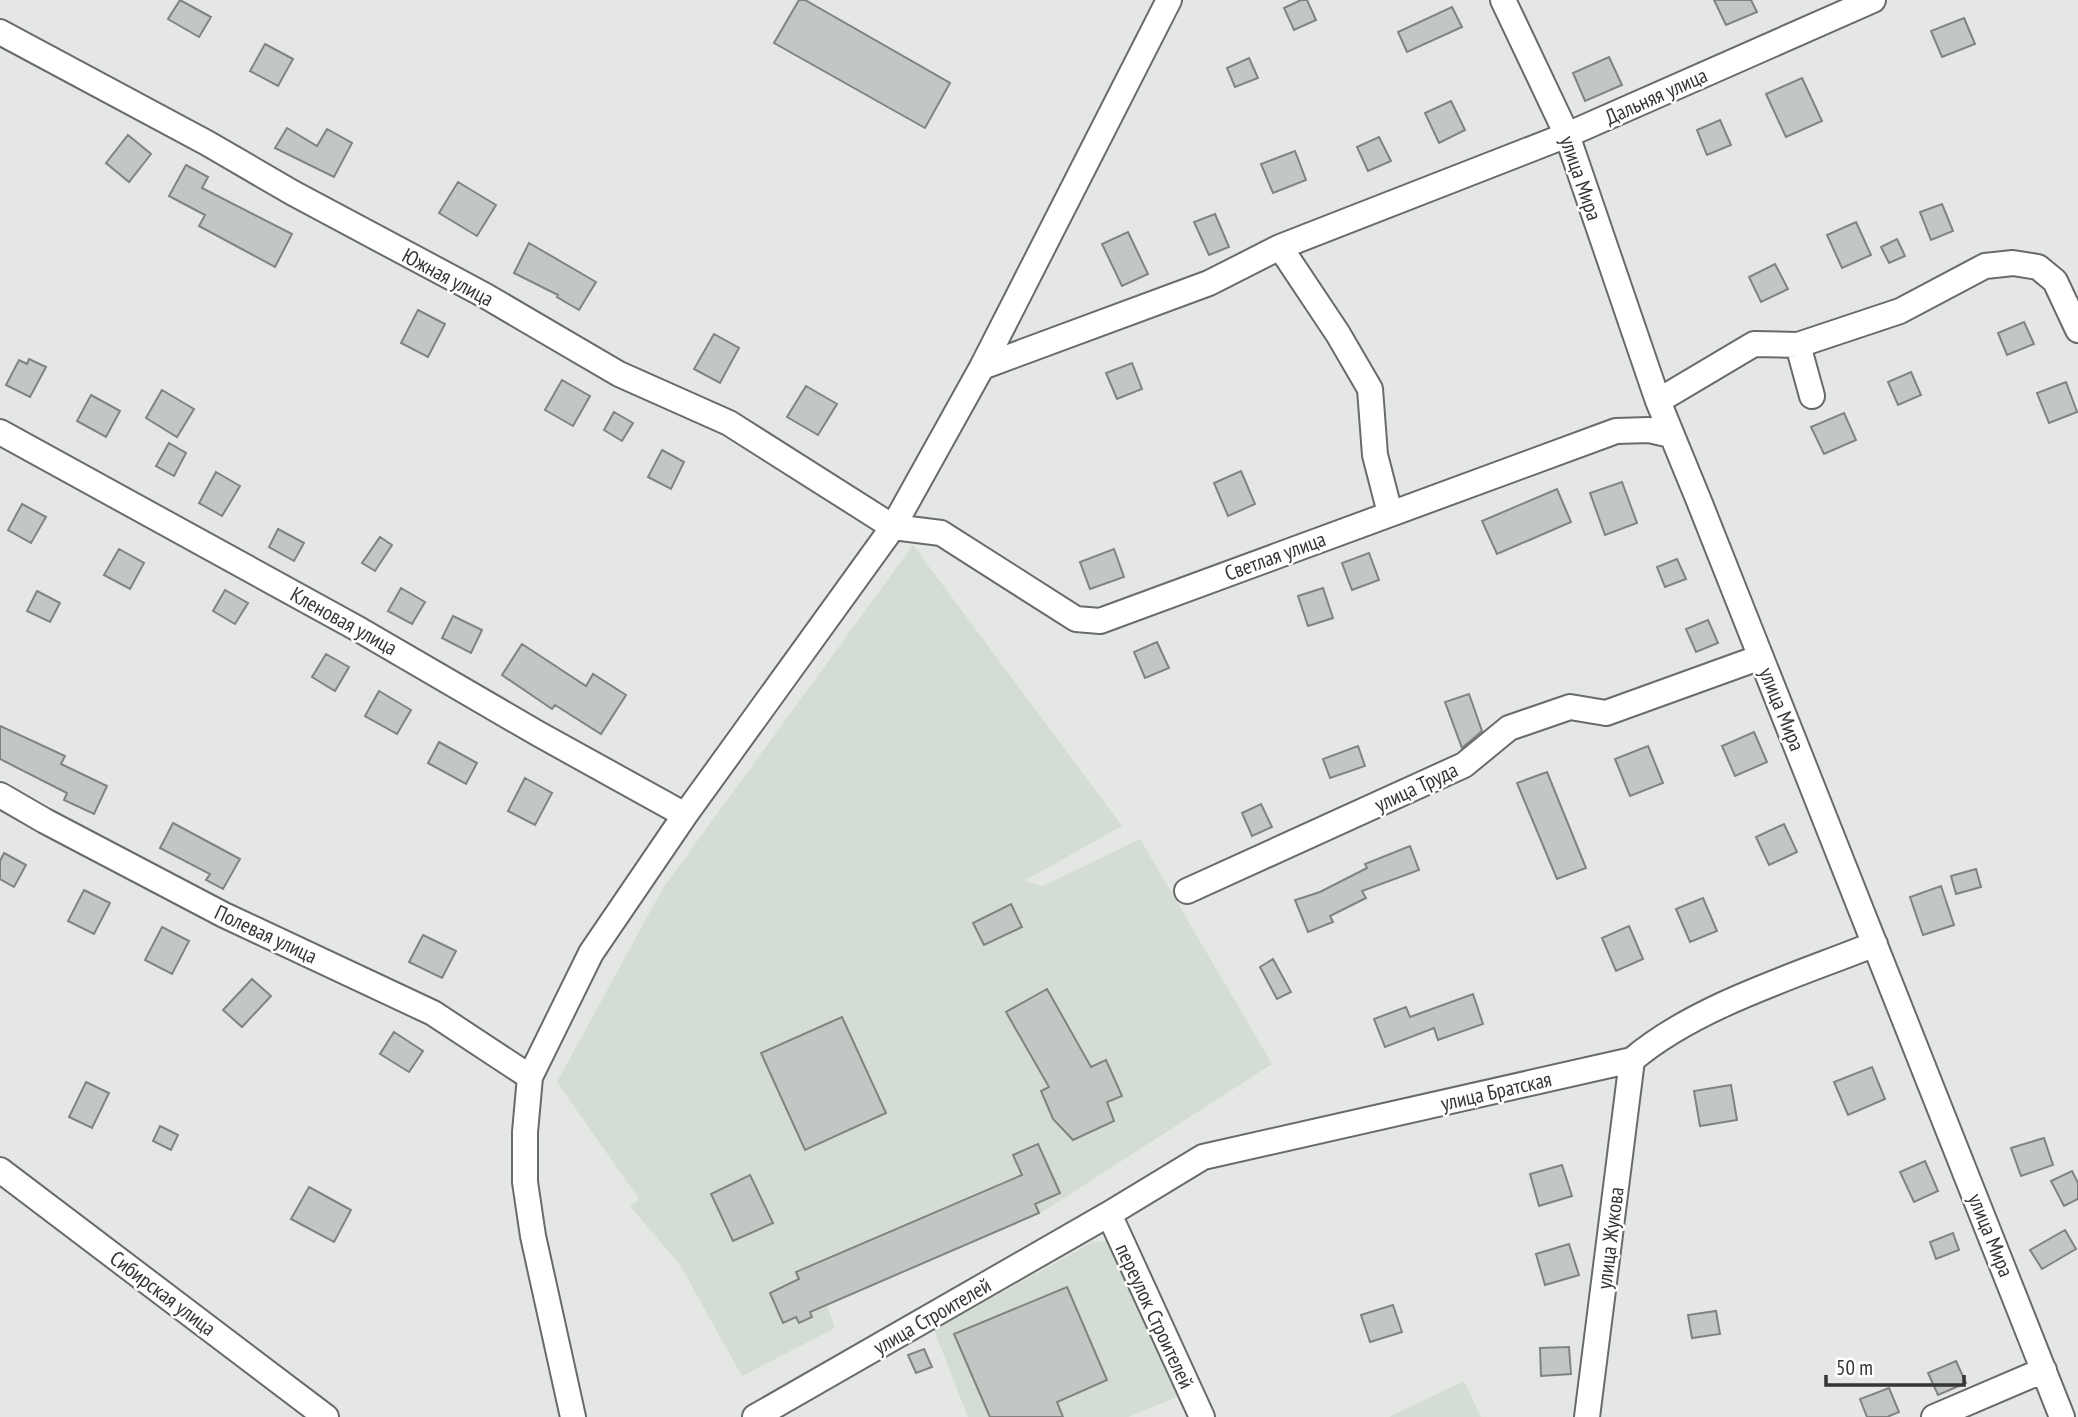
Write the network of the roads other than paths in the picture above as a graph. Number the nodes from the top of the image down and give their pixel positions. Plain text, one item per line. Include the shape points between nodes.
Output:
1 (1169, 0) edge
2 (1503, 0) edge
3 (1872, 0) edge
4 (0, 32) edge
5 (1567, 135) junction
6 (1280, 247) junction
7 (2078, 330) edge
8 (1798, 345) junction
9 (982, 366) junction
10 (1812, 396) dead end
11 (1658, 401) junction
12 (0, 432) edge
13 (1671, 435) junction
14 (1390, 513) junction
15 (893, 527) junction
16 (1761, 657) junction
17 (0, 795) edge
18 (685, 815) junction
19 (1187, 891) dead end
20 (1875, 944) junction
21 (1632, 1060) junction
22 (530, 1077) junction
23 (0, 1170) edge
24 (1109, 1214) junction
25 (2044, 1370) junction
26 (2078, 1412) edge
27 (570, 1416) edge
28 (326, 1417) edge
29 (755, 1417) edge
30 (1202, 1417) edge
31 (1587, 1417) edge
32 (1934, 1417) edge
33 (2064, 1417) edge

1 - 9 street
2 - 5 street, улица Мира
3 - 5 street, Дальняя улица
4 - 15 street, Южная улица via 484,295 619,374 730,424
5 - 6 street, Дальняя улица
5 - 11 street, улица Мира
6 - 9 street, Дальняя улица via 1209,283
6 - 14 street via 1370,389 1375,455
7 - 8 street via 2055,281 2038,267 2013,262 1985,266 1900,311
8 - 10 street
8 - 11 street via 1754,344
9 - 15 street
11 - 13 street, улица Мира
12 - 18 street, Кленовая улица
13 - 14 street, Светлая улица via 1616,431
13 - 16 street, улица Мира
14 - 15 street, Светлая улица via 1100,621 1076,618 941,533
15 - 18 street
16 - 19 street, улица Труда via 1606,713 1570,707 1509,728 1464,765
16 - 20 street, улица Мира
17 - 22 street, Полевая улица via 224,915 433,1013
18 - 22 street via 591,953
20 - 21 street, улица Братская via 1686,1022
20 - 25 street, улица Мира
21 - 24 street, улица Братская via 1203,1157
21 - 31 street, улица Жукова
22 - 27 street via 525,1182
23 - 28 street, Сибирская улица
24 - 29 street, улица Строителей
24 - 30 street, переулок Строителей
25 - 32 street
25 - 33 street, улица Мира
26 - 33 street

